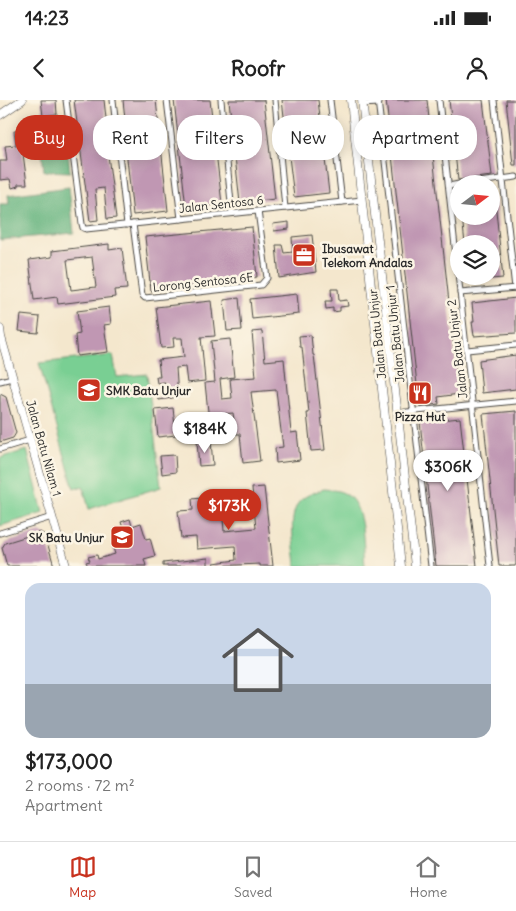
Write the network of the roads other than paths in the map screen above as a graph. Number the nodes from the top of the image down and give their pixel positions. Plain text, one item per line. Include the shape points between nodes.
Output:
1 (22, 100) edge
2 (66, 100) edge
3 (113, 100) edge
4 (167, 100) edge
5 (221, 100) edge
6 (275, 100) edge
7 (330, 100) edge
8 (351, 100) edge
9 (439, 100) edge
10 (494, 100) edge
11 (362, 102) edge
12 (378, 102) edge
13 (0, 115) edge
14 (516, 177) edge
15 (500, 179) edge
16 (503, 179) junction
17 (449, 186) joint
18 (362, 200) junction
19 (342, 202) junction
20 (285, 208) junction
21 (258, 210) junction
22 (232, 213) junction
23 (181, 219) junction
24 (130, 224) junction
25 (516, 288) edge
26 (460, 293) junction
27 (0, 330) edge
28 (0, 336) edge
29 (516, 345) edge
30 (467, 350) junction
31 (12, 378) junction
32 (0, 381) edge
33 (516, 401) edge
34 (474, 405) junction
35 (414, 411) junction
36 (397, 413) junction
37 (386, 426) junction
38 (30, 440) junction
39 (0, 448) edge
40 (52, 517) junction
41 (0, 533) edge
42 (66, 566) edge
43 (401, 566) edge
44 (415, 566) edge
45 (431, 566) edge
46 (490, 566) edge

1 - 13 main road
2 - 24 street, Jalan Sentosa 6 via 83,228
3 - 24 street
4 - 23 street
5 - 22 street
6 - 20 street
7 - 19 street
8 - 18 main road, Jalan Batu Unjur
9 - 17 street, Jalan Batu Unjur 2
10 - 16 street
11 - 12 street
11 - 36 main road, Jalan Batu Unjur
12 - 35 street, Jalan Batu Unjur 1
14 - 16 street
15 - 16 street
16 - 25 street
17 - 26 street, Jalan Batu Unjur 2
18 - 19 street, Jalan Sentosa 6
18 - 37 main road, Jalan Batu Unjur
19 - 20 street, Jalan Sentosa 6
20 - 21 street, Jalan Sentosa 6
21 - 22 street, Jalan Sentosa 6
21 - 24 street, Lorong Sentosa 6E via 267,278 261,286 146,298 142,295
22 - 23 street, Jalan Sentosa 6
23 - 24 street, Jalan Sentosa 6
25 - 26 street
26 - 30 street, Jalan Batu Unjur 2
27 - 28 main road, Jalan Batu Nilam 1
28 - 31 main road, Jalan Batu Nilam 1
29 - 30 street
30 - 34 street, Jalan Batu Unjur 2
31 - 32 street
31 - 38 main road, Jalan Batu Nilam 1
33 - 34 street
34 - 35 street
34 - 46 street, Jalan Batu Unjur 2
35 - 36 street
35 - 45 street, Jalan Batu Unjur 1
36 - 37 main road
36 - 44 main road, Jalan Batu Unjur
37 - 43 main road, Jalan Batu Unjur
38 - 39 street
38 - 40 main road, Jalan Batu Nilam 1
40 - 41 street
40 - 42 main road, Jalan Batu Nilam 1

